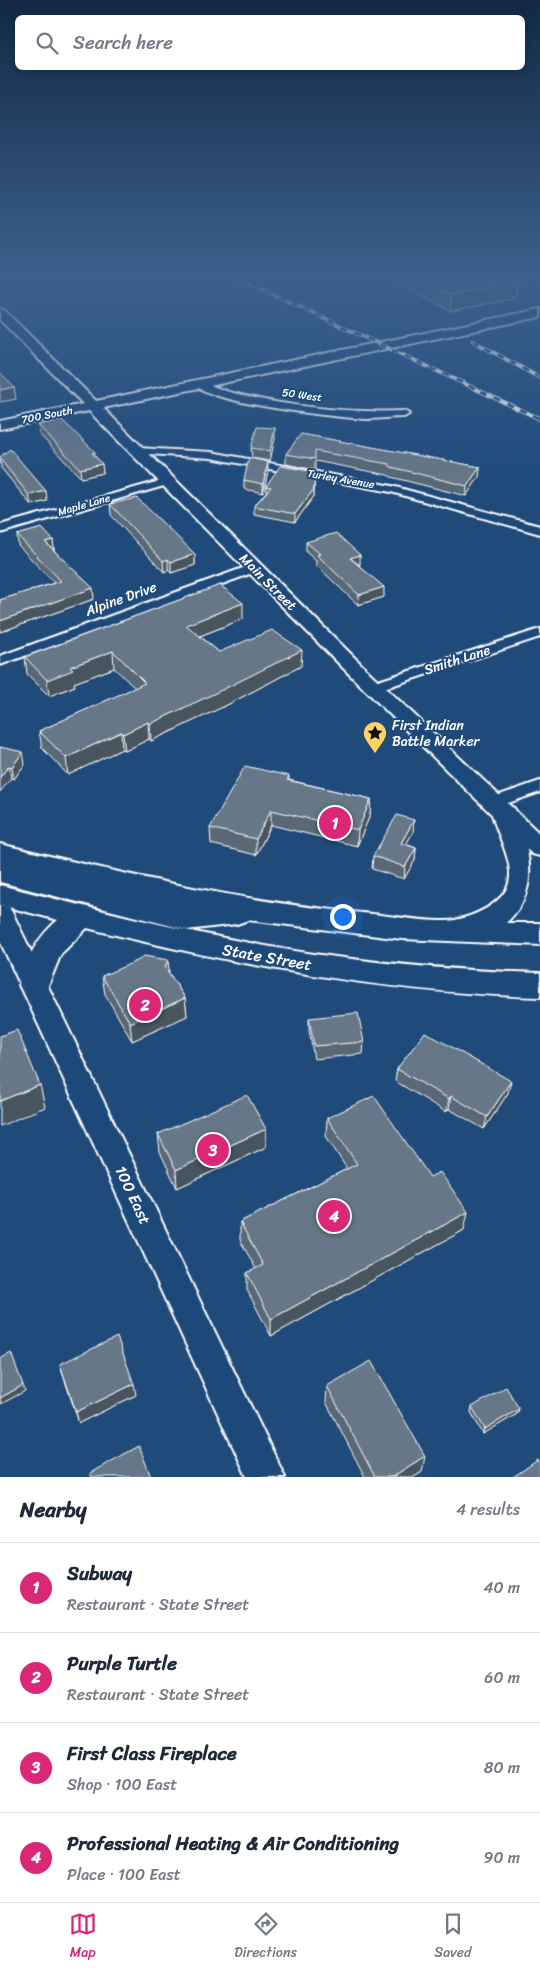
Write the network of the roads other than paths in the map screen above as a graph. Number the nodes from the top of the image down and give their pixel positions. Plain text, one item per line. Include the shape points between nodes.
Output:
1 (35, 348) edge
2 (375, 348) edge
3 (200, 385) junction
4 (94, 406) junction
5 (404, 414) dead end
6 (0, 425) edge
7 (138, 451) junction
8 (167, 482) junction
9 (0, 529) edge
10 (540, 530) edge
11 (254, 568) junction
12 (540, 633) edge
13 (0, 661) edge
14 (374, 687) junction
15 (540, 786) edge
16 (500, 809) junction
17 (540, 848) edge
18 (1, 874) edge
19 (0, 914) edge
20 (82, 917) junction
21 (449, 932) junction
22 (540, 934) edge
23 (34, 986) junction
24 (540, 986) edge
25 (266, 1477) edge

1 - 4 main road, Main Street
2 - 3 main road, 700 South
3 - 4 main road, 700 South
3 - 5 street, 50 West via 222,394 342,413
4 - 6 main road, 700 South
4 - 7 main road, Main Street
7 - 8 main road, Main Street
7 - 10 street, Turley Avenue via 211,455 392,488
8 - 9 street, Maple Lane
8 - 11 main road, Main Street
11 - 13 street, Alpine Drive
11 - 14 main road, Main Street
12 - 14 street, Smith Lane
14 - 16 main road, Main Street
15 - 16 street
16 - 17 main road, Main Street
16 - 21 main road via 522,865 524,880 519,895 508,908 494,916 475,926
18 - 20 main road, State Street
18 - 21 main road via 187,918 264,912
19 - 23 main road, 100 East
20 - 23 main road via 47,948
20 - 24 main road, State Street via 278,960 424,979
21 - 22 main road
23 - 25 main road, 100 East

